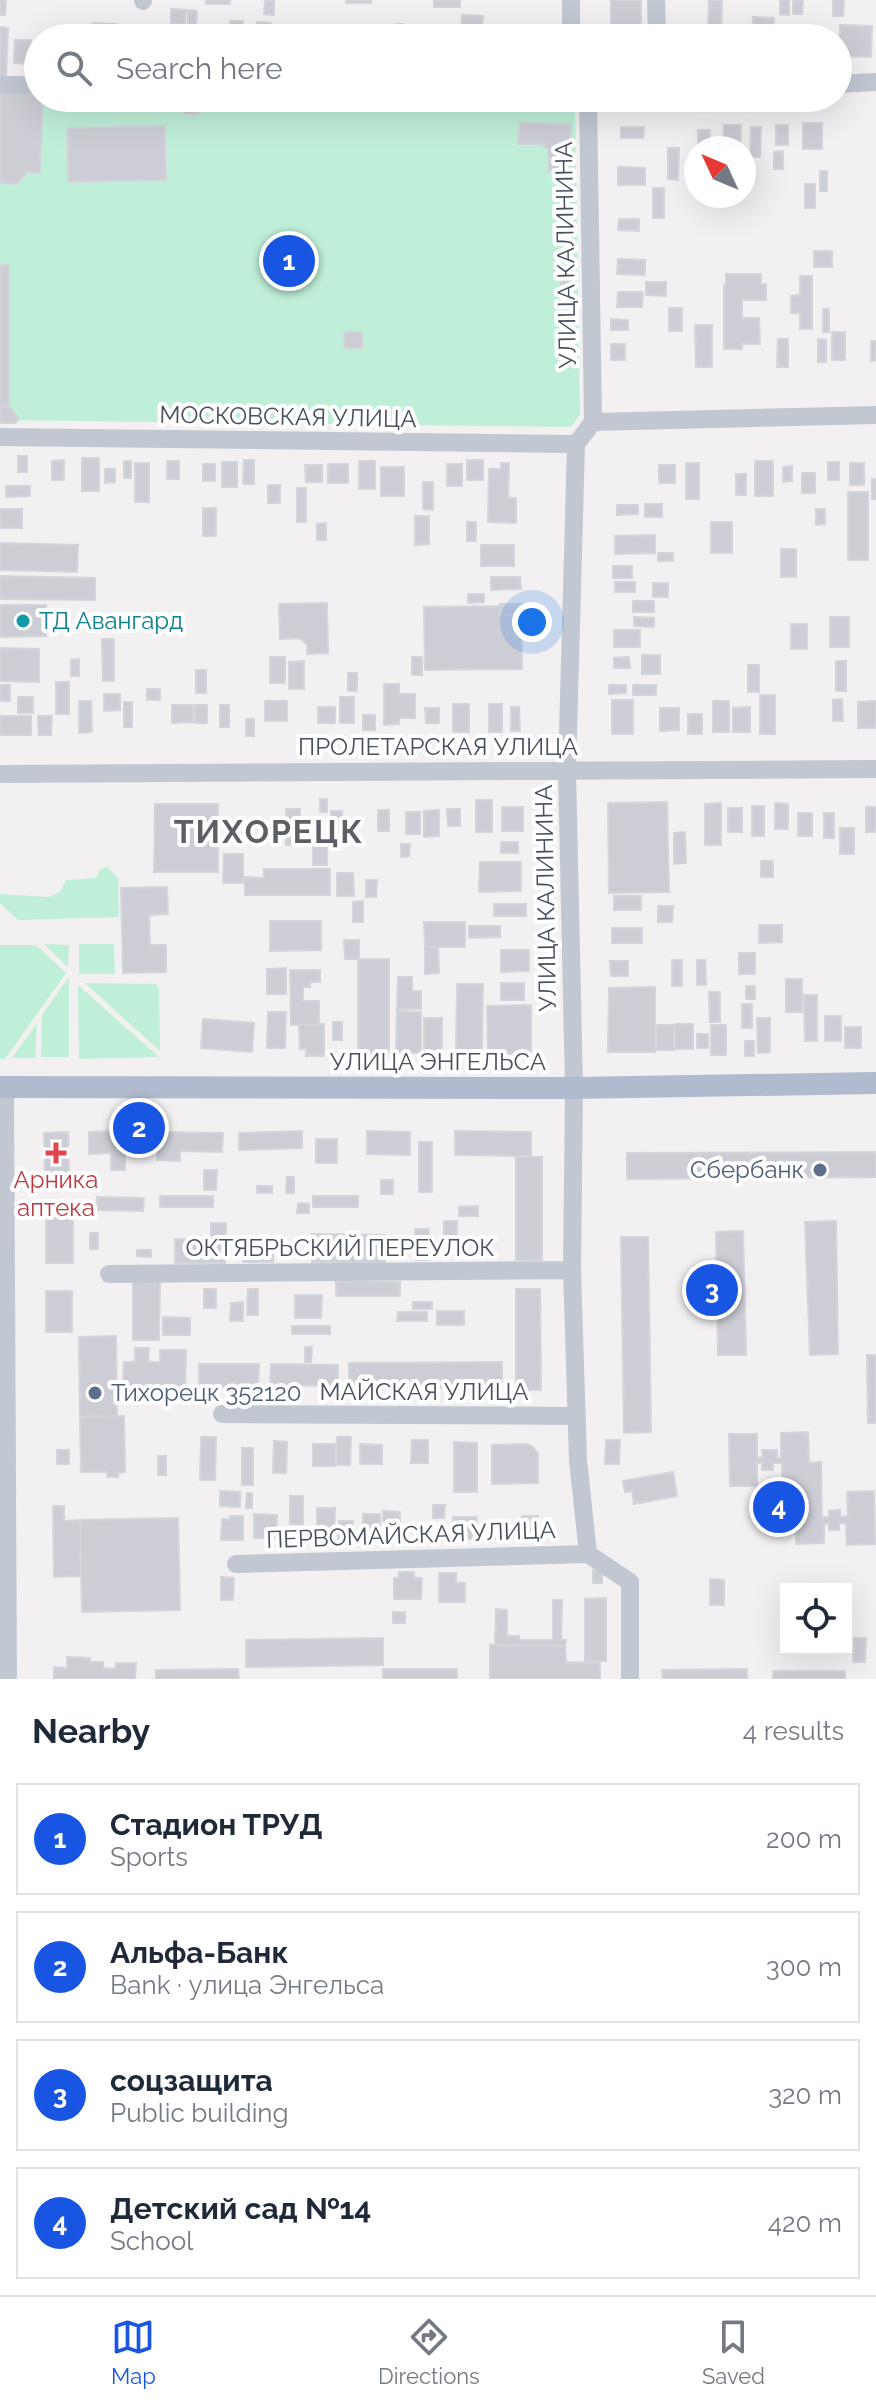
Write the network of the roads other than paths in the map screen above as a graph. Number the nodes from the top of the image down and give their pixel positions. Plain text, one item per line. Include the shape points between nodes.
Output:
1 (571, 0) edge
2 (656, 0) edge
3 (571, 24) edge
4 (657, 24) edge
5 (876, 82) edge
6 (852, 83) edge
7 (0, 85) edge
8 (24, 85) edge
9 (588, 112) edge
10 (876, 415) edge
11 (593, 422) junction
12 (0, 437) edge
13 (576, 444) junction
14 (876, 769) edge
15 (567, 770) junction
16 (0, 774) edge
17 (876, 1083) edge
18 (2, 1087) edge
19 (574, 1088) junction
20 (572, 1270) junction
21 (109, 1274) dead end
22 (222, 1414) dead end
23 (577, 1416) junction
24 (588, 1554) junction
25 (236, 1564) dead end
26 (8, 1679) edge
27 (630, 1679) edge

1 - 3 street
2 - 4 street
5 - 6 street
7 - 8 street
9 - 11 street, УЛИЦА КАЛИНИНА
10 - 11 street
11 - 13 street
12 - 13 street, МОСКОВСКАЯ УЛИЦА
13 - 15 street, УЛИЦА КАЛИНИНА
14 - 15 street, ПРОЛЕТАРСКАЯ УЛИЦА
15 - 16 street, ПРОЛЕТАРСКАЯ УЛИЦА
15 - 19 street, УЛИЦА КАЛИНИНА
17 - 19 main road, УЛИЦА ЭНГЕЛЬСА
18 - 19 main road, УЛИЦА ЭНГЕЛЬСА
18 - 26 street
19 - 20 street, УЛИЦА КАЛИНИНА
20 - 21 street, ОКТЯБРЬСКИЙ ПЕРЕУЛОК
20 - 23 street, УЛИЦА КАЛИНИНА
22 - 23 street, МАЙСКАЯ УЛИЦА
23 - 24 street, УЛИЦА КАЛИНИНА
24 - 25 street, ПЕРВОМАЙСКАЯ УЛИЦА
24 - 27 street via 630,1582

